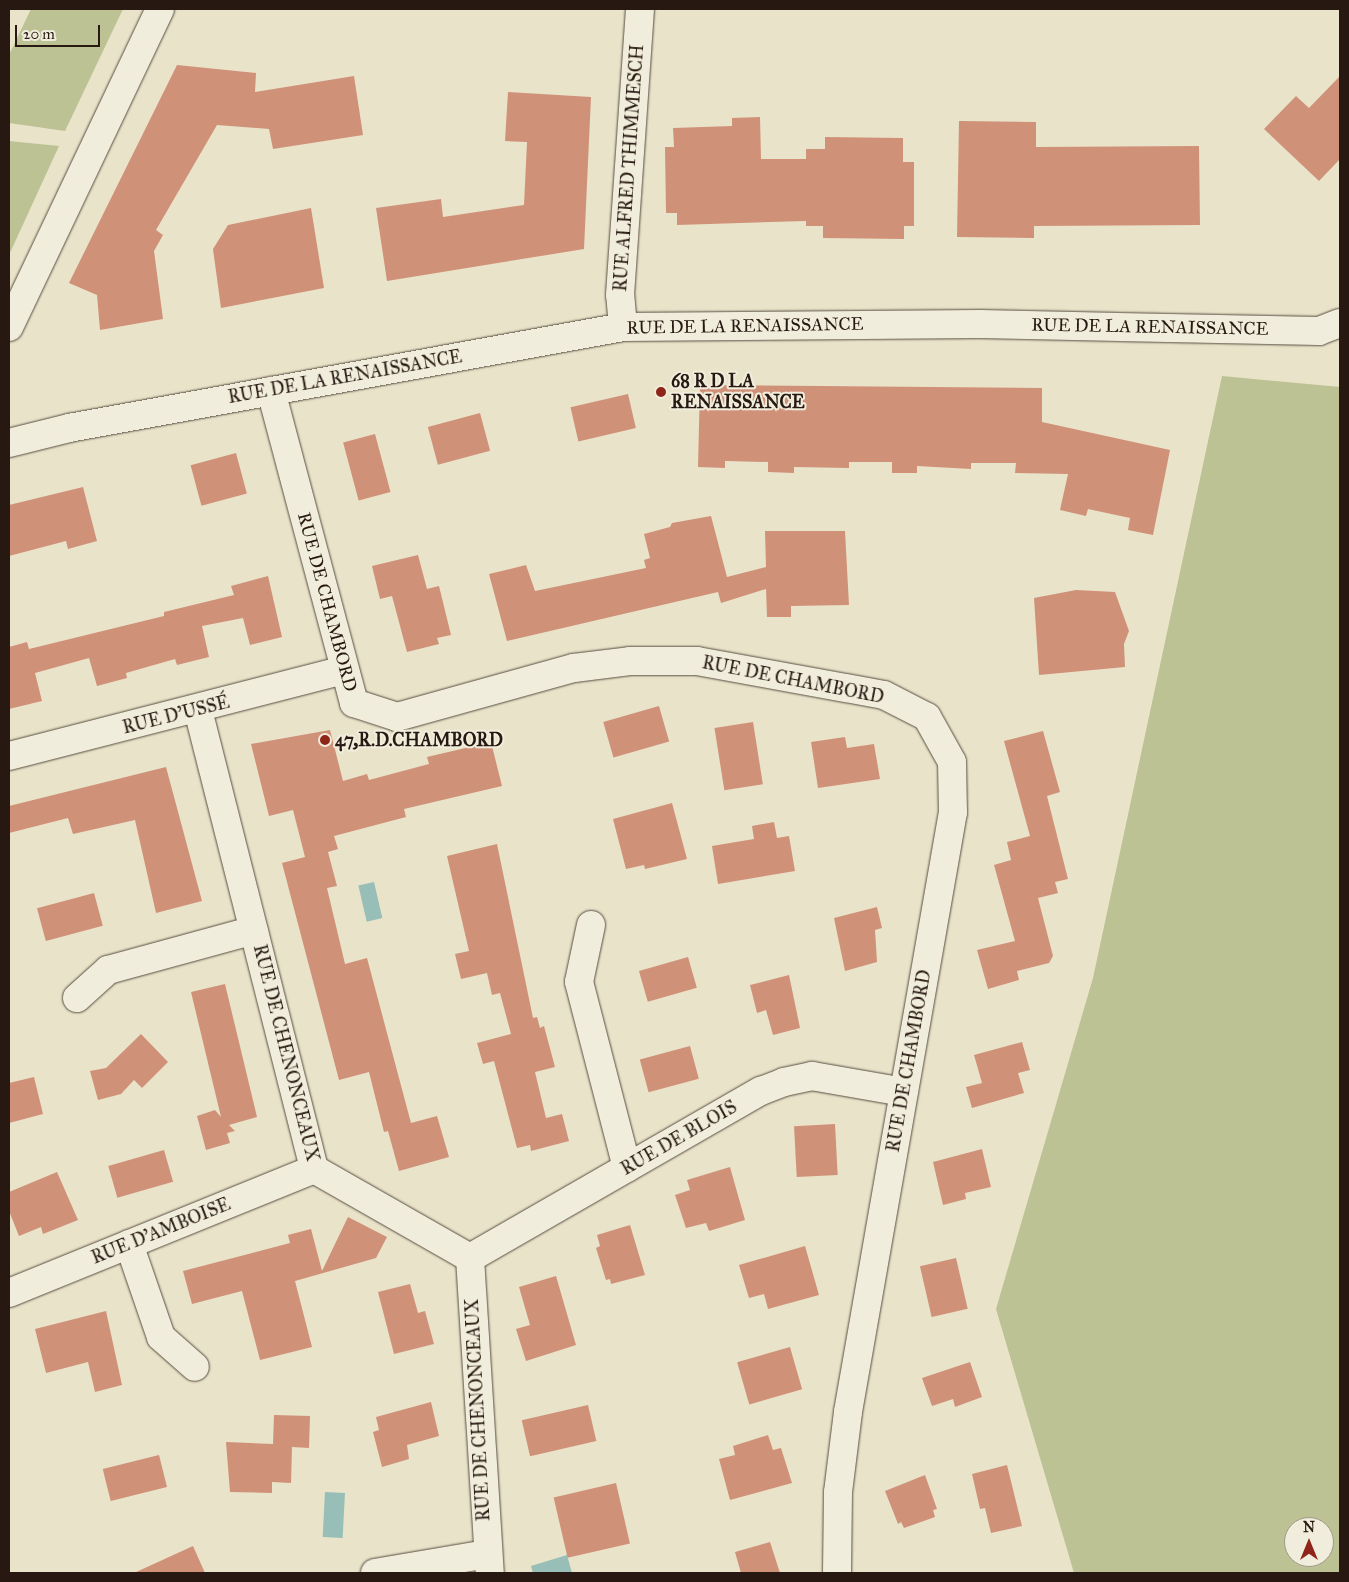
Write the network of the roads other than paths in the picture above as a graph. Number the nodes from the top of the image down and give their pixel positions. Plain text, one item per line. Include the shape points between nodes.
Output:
1 (160, 9) edge
2 (640, 9) edge
3 (1340, 323) edge
4 (9, 327) edge
5 (623, 327) junction
6 (271, 391) junction
7 (9, 443) edge
8 (343, 670) junction
9 (198, 710) junction
10 (9, 756) edge
11 (591, 925) dead end
12 (254, 930) junction
13 (77, 998) dead end
14 (904, 1092) junction
15 (627, 1168) junction
16 (314, 1169) junction
17 (129, 1244) junction
18 (470, 1258) junction
19 (9, 1293) edge
20 (195, 1367) dead end
21 (488, 1564) edge
22 (375, 1573) edge
23 (837, 1573) edge

1 - 4 street
2 - 5 street, RUE ALFRED THIMMESCH via 620,295
3 - 5 street, RUE DE LA RENAISSANCE via 1319,331 980,324
5 - 6 street, RUE DE LA RENAISSANCE
6 - 7 street, RUE DE LA RENAISSANCE
6 - 8 street, RUE DE CHAMBORD
8 - 9 street, RUE D'USSÉ
8 - 14 street, RUE DE CHAMBORD via 354,703 397,717 574,668 630,660 697,660 884,694 927,717 952,762 953,812
9 - 10 street, RUE D'USSÉ
9 - 12 street, RUE DE CHENONCEAUX
11 - 15 street via 579,982
12 - 13 street via 108,970
12 - 16 street, RUE DE CHENONCEAUX
14 - 15 street, RUE DE BLOIS via 812,1076 784,1082 761,1091
14 - 23 street, RUE DE CHAMBORD via 848,1412 838,1492
15 - 18 street, RUE DE BLOIS
16 - 17 street, RUE D'AMBOISE
16 - 18 street, RUE DE CHENONCEAUX
17 - 19 street, RUE D'AMBOISE
17 - 20 street via 161,1337
18 - 21 street, RUE DE CHENONCEAUX
21 - 22 street

